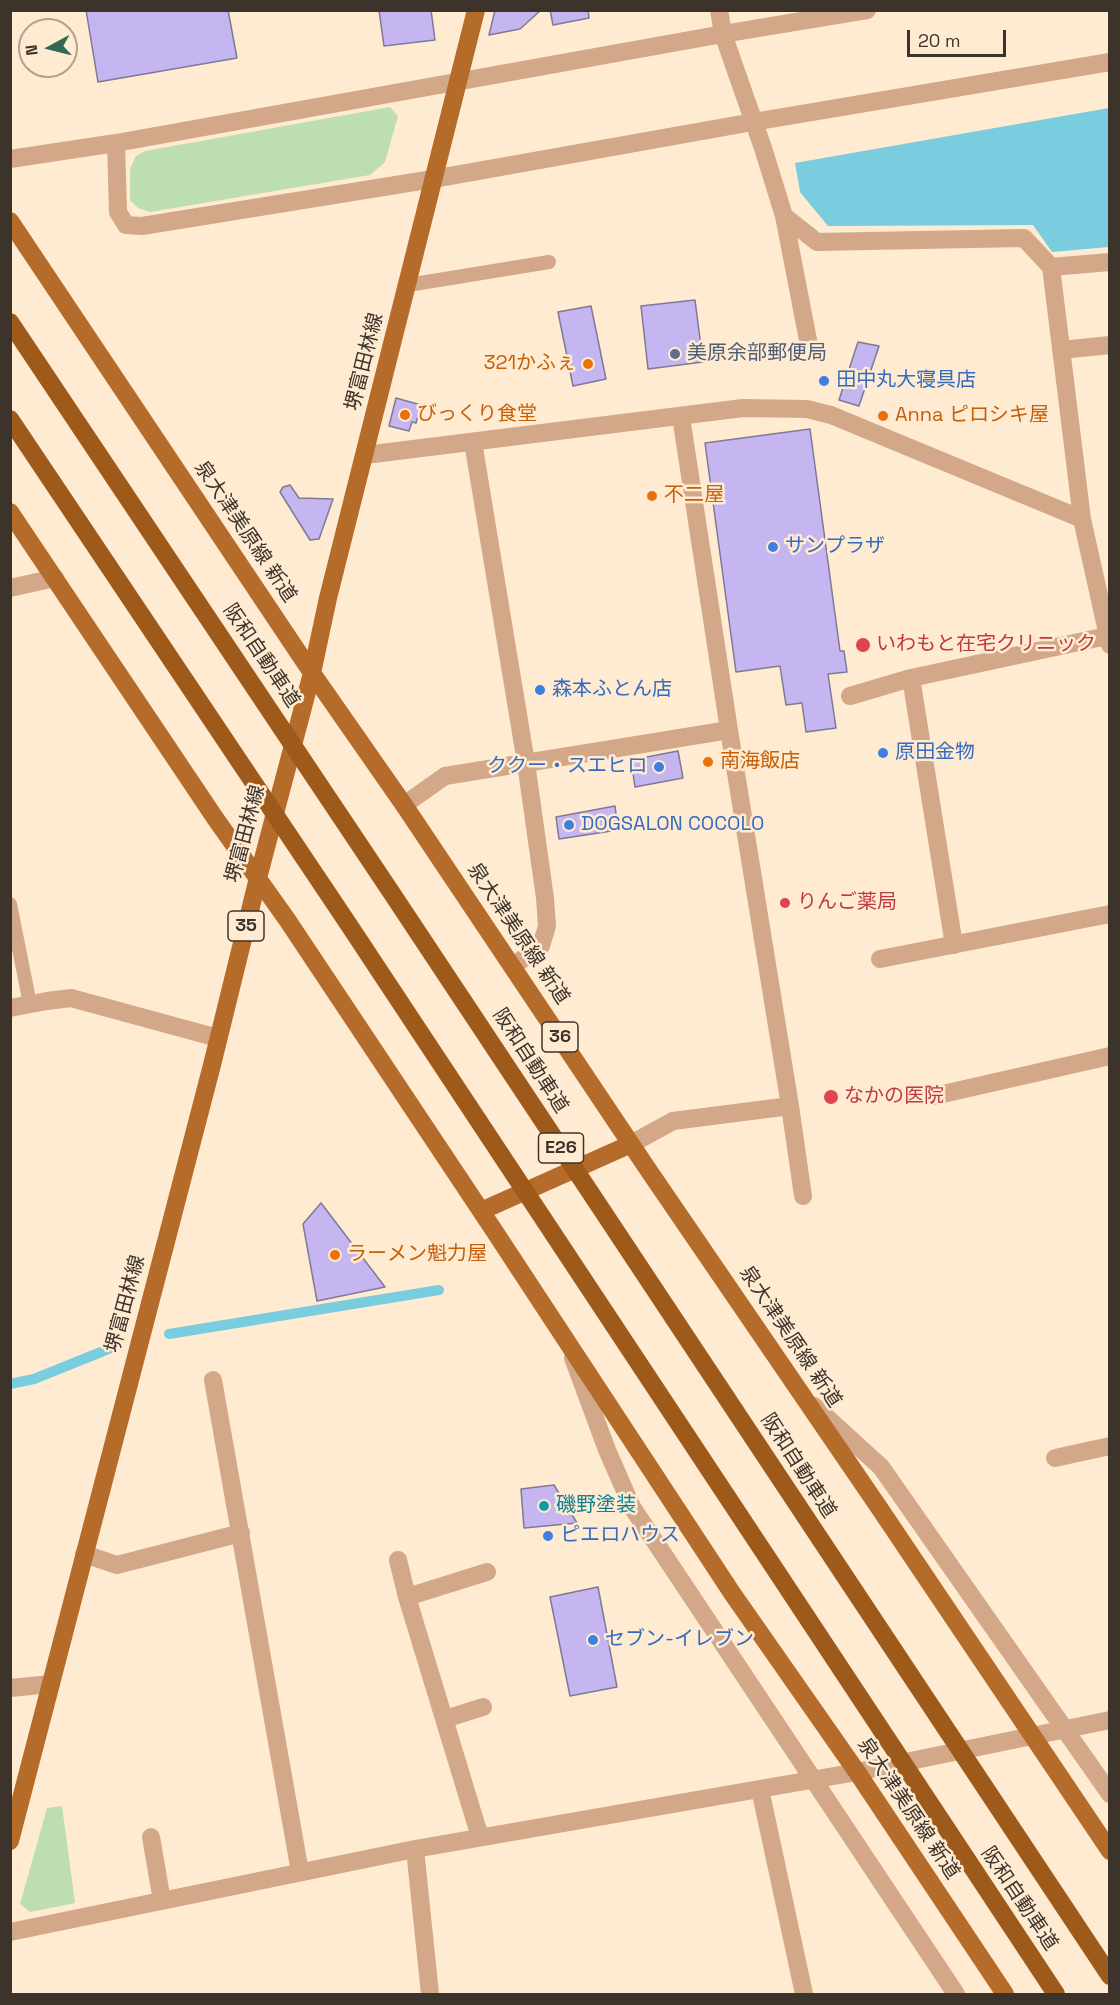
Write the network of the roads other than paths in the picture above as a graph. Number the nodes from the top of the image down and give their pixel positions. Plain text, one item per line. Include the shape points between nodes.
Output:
1 (476, 10) edge
2 (719, 10) edge
3 (867, 10) edge
4 (723, 34) junction
5 (1110, 62) edge
6 (456, 83) junction
7 (753, 122) junction
8 (116, 142) junction
9 (10, 159) edge
10 (433, 179) junction
11 (784, 216) junction
12 (10, 221) edge
13 (549, 262) dead end
14 (1110, 262) edge
15 (1051, 267) junction
16 (408, 285) junction
17 (10, 322) edge
18 (808, 340) dead end
19 (1110, 345) edge
20 (1061, 350) junction
21 (681, 417) junction
22 (10, 418) edge
23 (473, 442) junction
24 (365, 455) junction
25 (10, 512) edge
26 (1082, 519) junction
27 (55, 578) junction
28 (10, 588) edge
29 (1108, 640) edge
30 (312, 673) junction
31 (911, 678) junction
32 (850, 696) dead end
33 (729, 730) junction
34 (526, 763) junction
35 (404, 805) junction
36 (258, 878) junction
37 (10, 904) edge
38 (1110, 914) edge
39 (954, 945) junction
40 (880, 959) dead end
41 (513, 966) junction
42 (30, 1004) junction
43 (10, 1008) edge
44 (218, 1038) junction
45 (1110, 1056) edge
46 (934, 1096) dead end
47 (790, 1106) junction
48 (631, 1144) junction
49 (803, 1196) dead end
50 (481, 1211) junction
51 (568, 1343) junction
52 (213, 1380) dead end
53 (801, 1395) junction
54 (1110, 1446) edge
55 (1055, 1458) dead end
56 (241, 1533) junction
57 (84, 1554) junction
58 (398, 1560) dead end
59 (488, 1572) dead end
60 (407, 1598) junction
61 (51, 1684) junction
62 (10, 1688) edge
63 (483, 1707) dead end
64 (444, 1719) junction
65 (1110, 1720) edge
66 (1066, 1731) junction
67 (1033, 1737) junction
68 (857, 1772) junction
69 (813, 1779) junction
70 (760, 1789) junction
71 (1110, 1794) edge
72 (151, 1837) dead end
73 (480, 1837) junction
74 (10, 1841) edge
75 (415, 1849) junction
76 (1110, 1851) edge
77 (300, 1872) junction
78 (162, 1901) junction
79 (10, 1932) edge
80 (1110, 1976) edge
81 (430, 1995) edge
82 (804, 1995) edge
83 (956, 1995) edge
84 (1005, 1995) edge
85 (1056, 1995) edge

1 - 6 main road, 堺富田林線 / 35
2 - 4 street
3 - 4 street
4 - 6 street
4 - 7 street
5 - 7 street
6 - 8 street
6 - 10 main road, 堺富田林線 / 35
7 - 10 street
7 - 11 street
8 - 9 street
8 - 10 street via 118,212 126,225 142,226
10 - 16 main road, 堺富田林線 / 35
11 - 15 street via 817,242 1024,238
11 - 18 street
12 - 30 main road, 泉大津美原線 新道 / 36
13 - 16 lane
14 - 15 street
15 - 20 street
16 - 24 main road, 堺富田林線 / 35
17 - 80 highway, 阪和自動車道 / E26, bridge
19 - 20 street
20 - 26 street
21 - 23 street
21 - 26 street via 743,408 807,409 831,415
21 - 33 street
22 - 85 highway, 阪和自動車道 / E26, bridge
23 - 24 street
23 - 34 street
24 - 30 main road, 堺富田林線 / 35
25 - 27 main road, 泉大津美原線 新道
26 - 29 street
27 - 28 street
27 - 36 main road, 泉大津美原線 新道
29 - 31 street
30 - 35 main road, 泉大津美原線 新道 / 36
30 - 36 main road, 堺富田林線 / 35
31 - 32 street
31 - 39 street
33 - 34 street
33 - 47 street
34 - 35 street via 445,776
34 - 41 street via 547,926 541,946
35 - 41 main road, 泉大津美原線 新道 / 36
36 - 44 main road, 堺富田林線 / 35
36 - 50 main road, 泉大津美原線 新道
37 - 42 lane
38 - 39 street
39 - 40 street
41 - 48 main road, 泉大津美原線 新道 / 36
42 - 43 street
42 - 44 street via 71,998
44 - 57 main road, 堺富田林線 / 35
45 - 46 street
47 - 48 street via 673,1121
47 - 49 street
48 - 50 main road
48 - 53 main road, 泉大津美原線 新道 / 36
50 - 51 main road, 泉大津美原線 新道
51 - 68 main road, 泉大津美原線 新道 via 732,1593
51 - 69 street via 632,1508
52 - 56 street
53 - 66 street via 881,1467
53 - 67 main road, 泉大津美原線 新道 / 36
54 - 55 street
56 - 57 street via 117,1565
56 - 77 street
57 - 61 main road, 堺富田林線 / 35
58 - 60 street
59 - 60 street
60 - 64 street
61 - 62 street
61 - 74 main road, 堺富田林線 / 35
63 - 64 street
64 - 73 street
65 - 66 street
66 - 67 street
66 - 71 street
67 - 68 street
67 - 76 main road, 泉大津美原線 新道 / 36
68 - 69 street
68 - 84 main road, 泉大津美原線 新道
69 - 70 street
69 - 83 street
70 - 73 street
70 - 82 street
72 - 78 street
73 - 75 street
75 - 77 street
75 - 81 street
77 - 78 street
78 - 79 street

